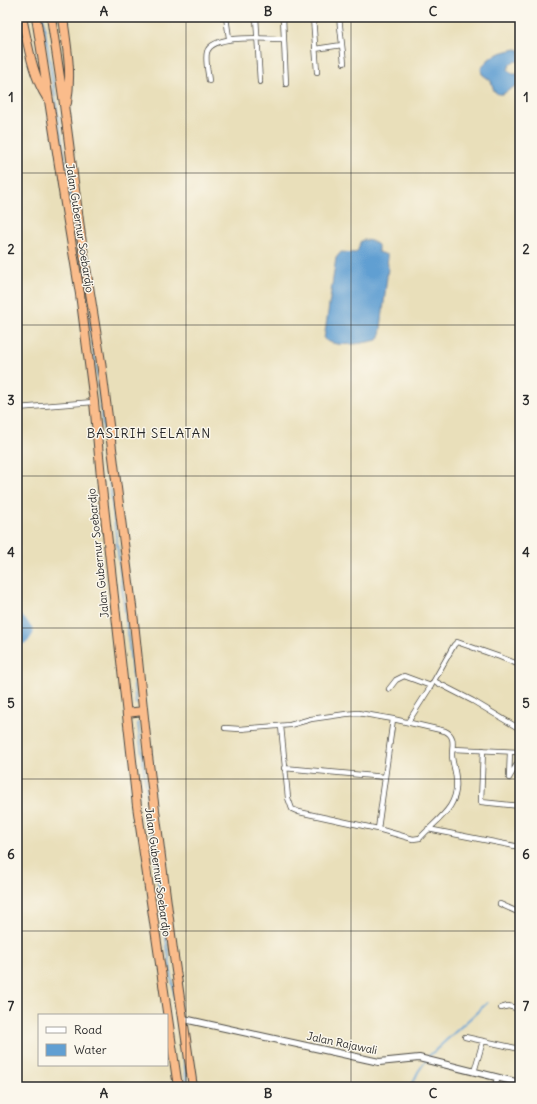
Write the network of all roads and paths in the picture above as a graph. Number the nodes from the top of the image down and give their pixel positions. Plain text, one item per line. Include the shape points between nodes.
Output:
1 (22, 17) edge
2 (36, 17) edge
3 (63, 17) edge
4 (226, 17) edge
5 (256, 17) edge
6 (283, 17) edge
7 (313, 17) edge
8 (339, 17) edge
9 (51, 18) edge
10 (229, 38) junction
11 (258, 39) junction
12 (284, 39) junction
13 (342, 46) junction
14 (315, 49) junction
15 (344, 63) dead end
16 (317, 72) dead end
17 (209, 81) dead end
18 (260, 82) dead end
19 (286, 84) dead end
20 (48, 100) junction
21 (65, 112) junction
22 (94, 402) junction
23 (17, 408) edge
24 (520, 665) edge
25 (434, 681) junction
26 (431, 686) junction
27 (389, 689) dead end
28 (143, 711) junction
29 (127, 713) junction
30 (393, 719) junction
31 (408, 722) junction
32 (281, 726) junction
33 (225, 728) dead end
34 (520, 729) edge
35 (453, 749) junction
36 (483, 750) junction
37 (510, 752) junction
38 (520, 752) edge
39 (520, 759) edge
40 (284, 768) junction
41 (385, 776) junction
42 (520, 806) edge
43 (378, 829) junction
44 (428, 829) junction
45 (520, 847) edge
46 (500, 904) dead end
47 (520, 913) edge
48 (501, 1008) dead end
49 (520, 1009) edge
50 (168, 1014) edge
51 (168, 1017) edge
52 (184, 1019) junction
53 (465, 1037) dead end
54 (483, 1041) junction
55 (520, 1050) edge
56 (474, 1072) junction
57 (497, 1078) junction
58 (520, 1081) edge
59 (178, 1087) edge
60 (193, 1087) edge
61 (495, 1087) edge

1 - 20 highway via 40,87
2 - 20 highway, Jalan Gubernur Soebardjo
3 - 9 highway
3 - 21 highway via 70,72
4 - 10 street
5 - 11 street
6 - 12 street
7 - 14 street
8 - 13 street
9 - 21 highway, Jalan Gubernur Soebardjo
10 - 11 street
10 - 17 street via 215,43 208,52
11 - 12 street
11 - 18 street
12 - 19 street
13 - 14 street
13 - 15 street
14 - 16 street
20 - 22 highway, Jalan Gubernur Soebardjo via 80,294
21 - 28 highway, Jalan Gubernur Soebardjo via 109,426
22 - 23 street
22 - 29 highway, Jalan Gubernur Soebardjo
24 - 25 street via 457,642
25 - 26 street
25 - 34 street
26 - 27 street via 404,676 396,680
26 - 31 street
28 - 29 highway
28 - 52 highway, Jalan Gubernur Soebardjo via 174,963
29 - 50 highway, Jalan Gubernur Soebardjo
30 - 31 street
30 - 32 street via 358,713
30 - 41 street
31 - 35 street via 449,732 453,739
32 - 33 street
32 - 40 street
35 - 36 street
35 - 44 street via 457,781 455,794 448,811
36 - 37 street
36 - 42 street via 481,802
37 - 38 street
37 - 39 street via 509,778
40 - 41 street
40 - 43 street via 292,809
41 - 43 street
43 - 44 street via 413,839 420,838
44 - 45 street
46 - 47 street
48 - 49 street via 508,1006
51 - 59 highway, Jalan Gubernur Soebardjo
52 - 56 street, Jalan Rajawali via 379,1062 419,1058
52 - 60 highway, Jalan Gubernur Soebardjo
53 - 54 street
54 - 55 street
54 - 56 street
56 - 57 street, Jalan Rajawali
57 - 58 street, Jalan Rajawali
57 - 61 street

